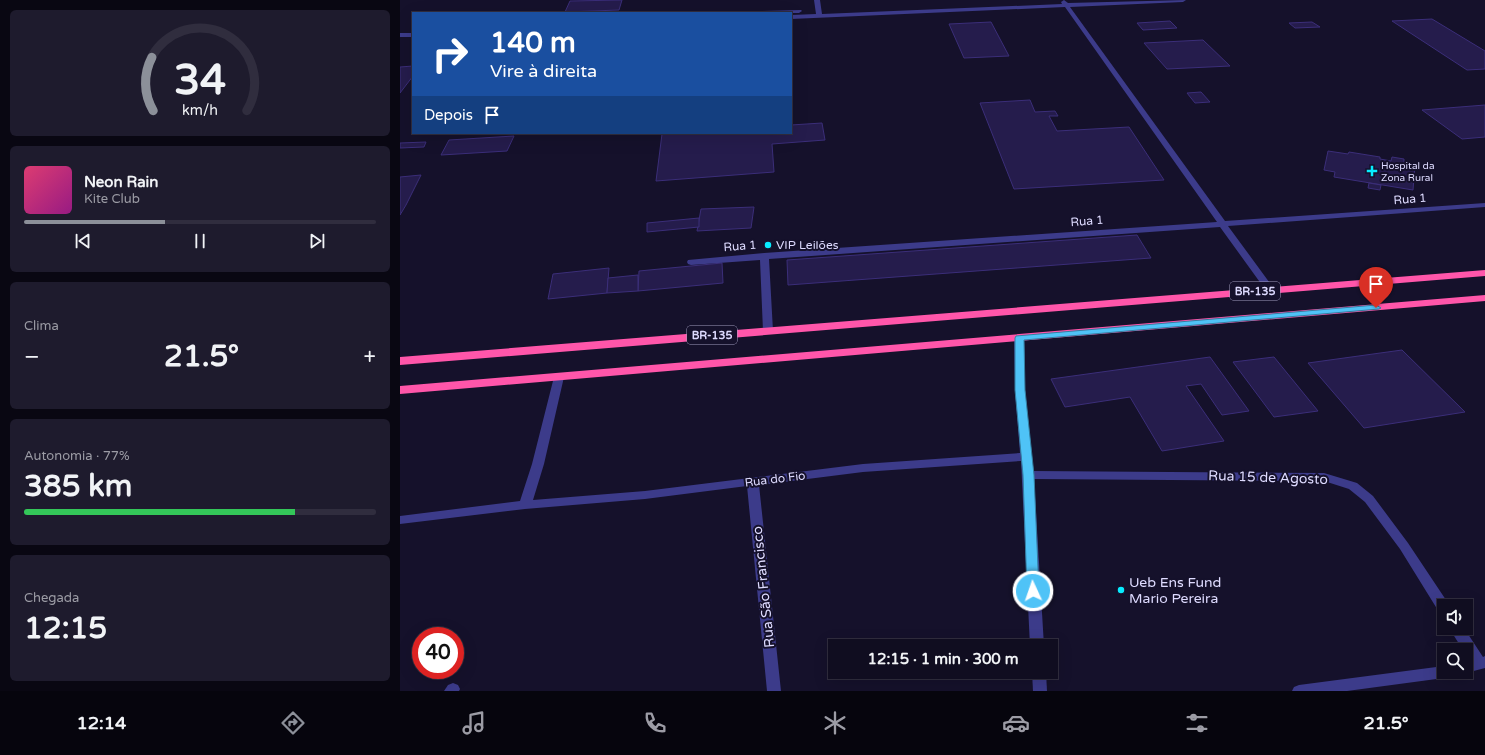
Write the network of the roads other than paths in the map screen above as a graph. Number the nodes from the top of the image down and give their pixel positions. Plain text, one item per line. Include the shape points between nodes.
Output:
1 (818, 0) edge
2 (1057, 0) edge
3 (1183, 0) edge
4 (1065, 3) edge
5 (792, 13) edge
6 (819, 13) junction
7 (792, 17) edge
8 (400, 29) edge
9 (412, 29) edge
10 (400, 35) edge
11 (412, 35) edge
12 (1485, 205) edge
13 (1223, 224) junction
14 (764, 256) junction
15 (691, 262) dead end
16 (1485, 273) edge
17 (1270, 290) junction
18 (1485, 298) edge
19 (768, 331) junction
20 (1019, 338) junction
21 (400, 361) edge
22 (560, 377) junction
23 (400, 390) edge
24 (1026, 457) junction
25 (1028, 475) junction
26 (753, 482) junction
27 (525, 505) junction
28 (400, 520) edge
29 (1438, 599) edge
30 (1460, 635) edge
31 (1037, 639) edge
32 (1477, 664) edge
33 (1437, 673) edge
34 (1039, 679) edge
35 (774, 691) edge
36 (1040, 691) edge
37 (1299, 691) edge

1 - 6 street
2 - 6 street
3 - 4 street
4 - 6 street
4 - 13 street
5 - 6 street
6 - 7 street
8 - 9 street
10 - 11 street
12 - 13 street, Rua 1
13 - 14 street, Rua 1
13 - 17 street
14 - 15 street, Rua 1
14 - 19 street
16 - 17 highway, BR-135
17 - 19 highway, BR-135
18 - 20 highway, BR-135
19 - 21 highway, BR-135
20 - 22 highway, BR-135
20 - 24 street via 1020,390
22 - 23 highway, BR-135
22 - 27 street
24 - 25 street
24 - 26 street, Rua do Fio via 863,468
25 - 29 street, Rua 15 de Agosto via 1324,477 1336,480 1353,486 1369,499 1404,546
25 - 31 street
26 - 27 street, Rua do Fio via 645,495
26 - 35 street, Rua São Francisco
27 - 28 street, Rua do Fio
30 - 32 street
33 - 37 street
34 - 36 street

